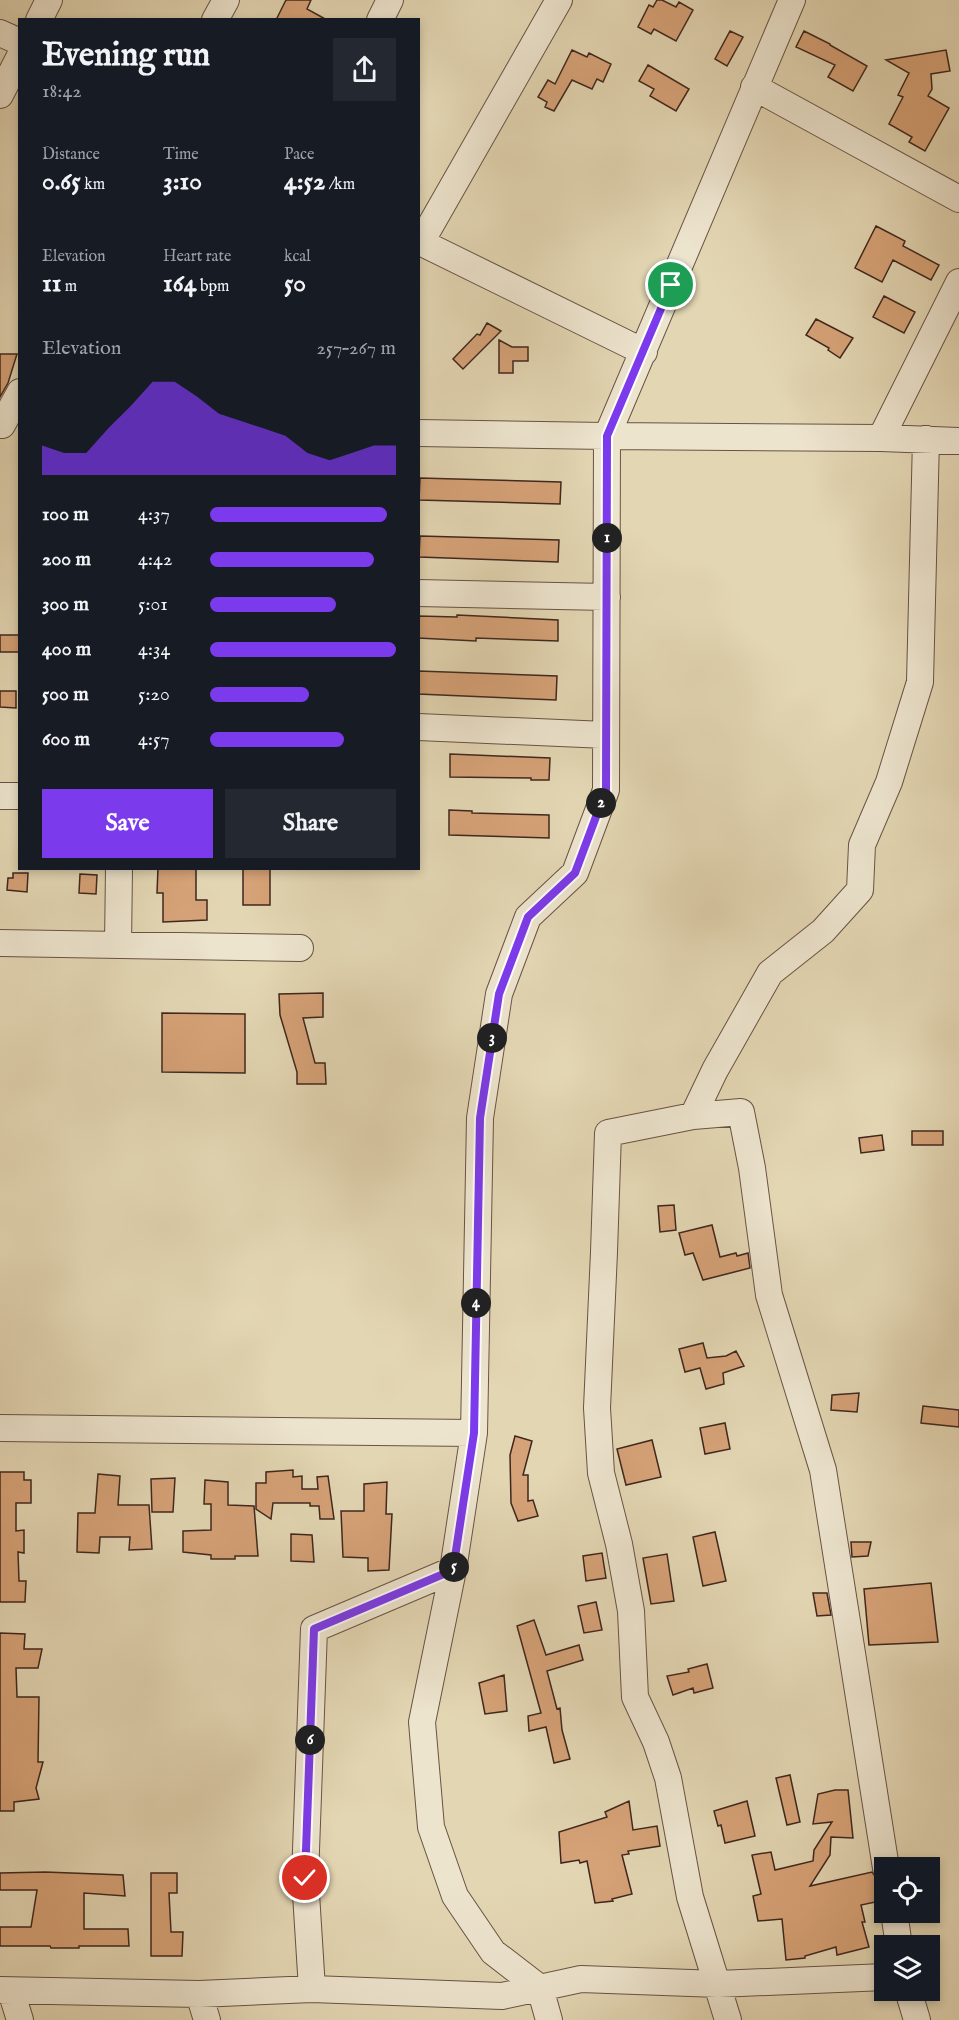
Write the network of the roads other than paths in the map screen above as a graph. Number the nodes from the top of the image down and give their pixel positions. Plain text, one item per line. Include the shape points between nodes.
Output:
1 (49, 0) edge
2 (225, 0) edge
3 (390, 0) edge
4 (559, 0) edge
5 (792, 0) edge
6 (40, 18) edge
7 (216, 18) edge
8 (381, 18) edge
9 (0, 33) edge
10 (18, 41) edge
11 (18, 60) edge
12 (754, 87) junction
13 (0, 95) edge
14 (959, 199) edge
15 (420, 241) edge
16 (959, 282) edge
17 (644, 352) junction
18 (18, 397) edge
19 (7, 425) edge
20 (420, 433) edge
21 (607, 436) junction
22 (881, 438) junction
23 (926, 439) junction
24 (959, 441) edge
25 (420, 593) edge
26 (607, 597) junction
27 (420, 727) edge
28 (606, 735) junction
29 (0, 796) edge
30 (18, 796) edge
31 (119, 870) edge
32 (0, 943) edge
33 (118, 945) junction
34 (300, 948) dead end
35 (693, 1116) junction
36 (0, 1428) edge
37 (474, 1433) junction
38 (453, 1570) junction
39 (884, 1857) edge
40 (874, 1977) edge
41 (717, 1984) junction
42 (540, 1988) junction
43 (312, 1989) junction
44 (6, 1990) edge
45 (199, 1994) junction
46 (911, 2001) edge
47 (20, 2020) edge
48 (207, 2020) edge
49 (549, 2020) edge
50 (728, 2020) edge
51 (917, 2020) edge

1 - 6 street
2 - 7 street
3 - 8 street
4 - 15 street
5 - 12 street
9 - 10 street
11 - 13 street
12 - 14 street
12 - 17 street
15 - 17 street
16 - 22 street
17 - 21 street
18 - 19 street
20 - 21 street
21 - 22 street
21 - 26 street
22 - 23 street
23 - 24 street
23 - 35 street via 920,682 889,782 862,845 860,890 824,931 770,973
25 - 26 street
26 - 28 street
27 - 28 street
28 - 37 street via 606,790 575,873 528,917 499,994 480,1118
29 - 30 street
31 - 33 street
32 - 33 street
33 - 34 street
35 - 39 street via 741,1112 770,1295 823,1470
35 - 41 street via 608,1133 597,1408 601,1473 631,1611 635,1697 668,1778 690,1897
36 - 37 street
37 - 38 street
38 - 42 street via 422,1722 431,1827 455,1896 493,1952
38 - 43 street via 314,1629 305,1878
40 - 41 street
41 - 42 street via 581,1979
41 - 50 street
42 - 43 street via 502,1996
42 - 49 street
43 - 45 street
44 - 45 street
44 - 47 street
45 - 48 street
46 - 51 street

